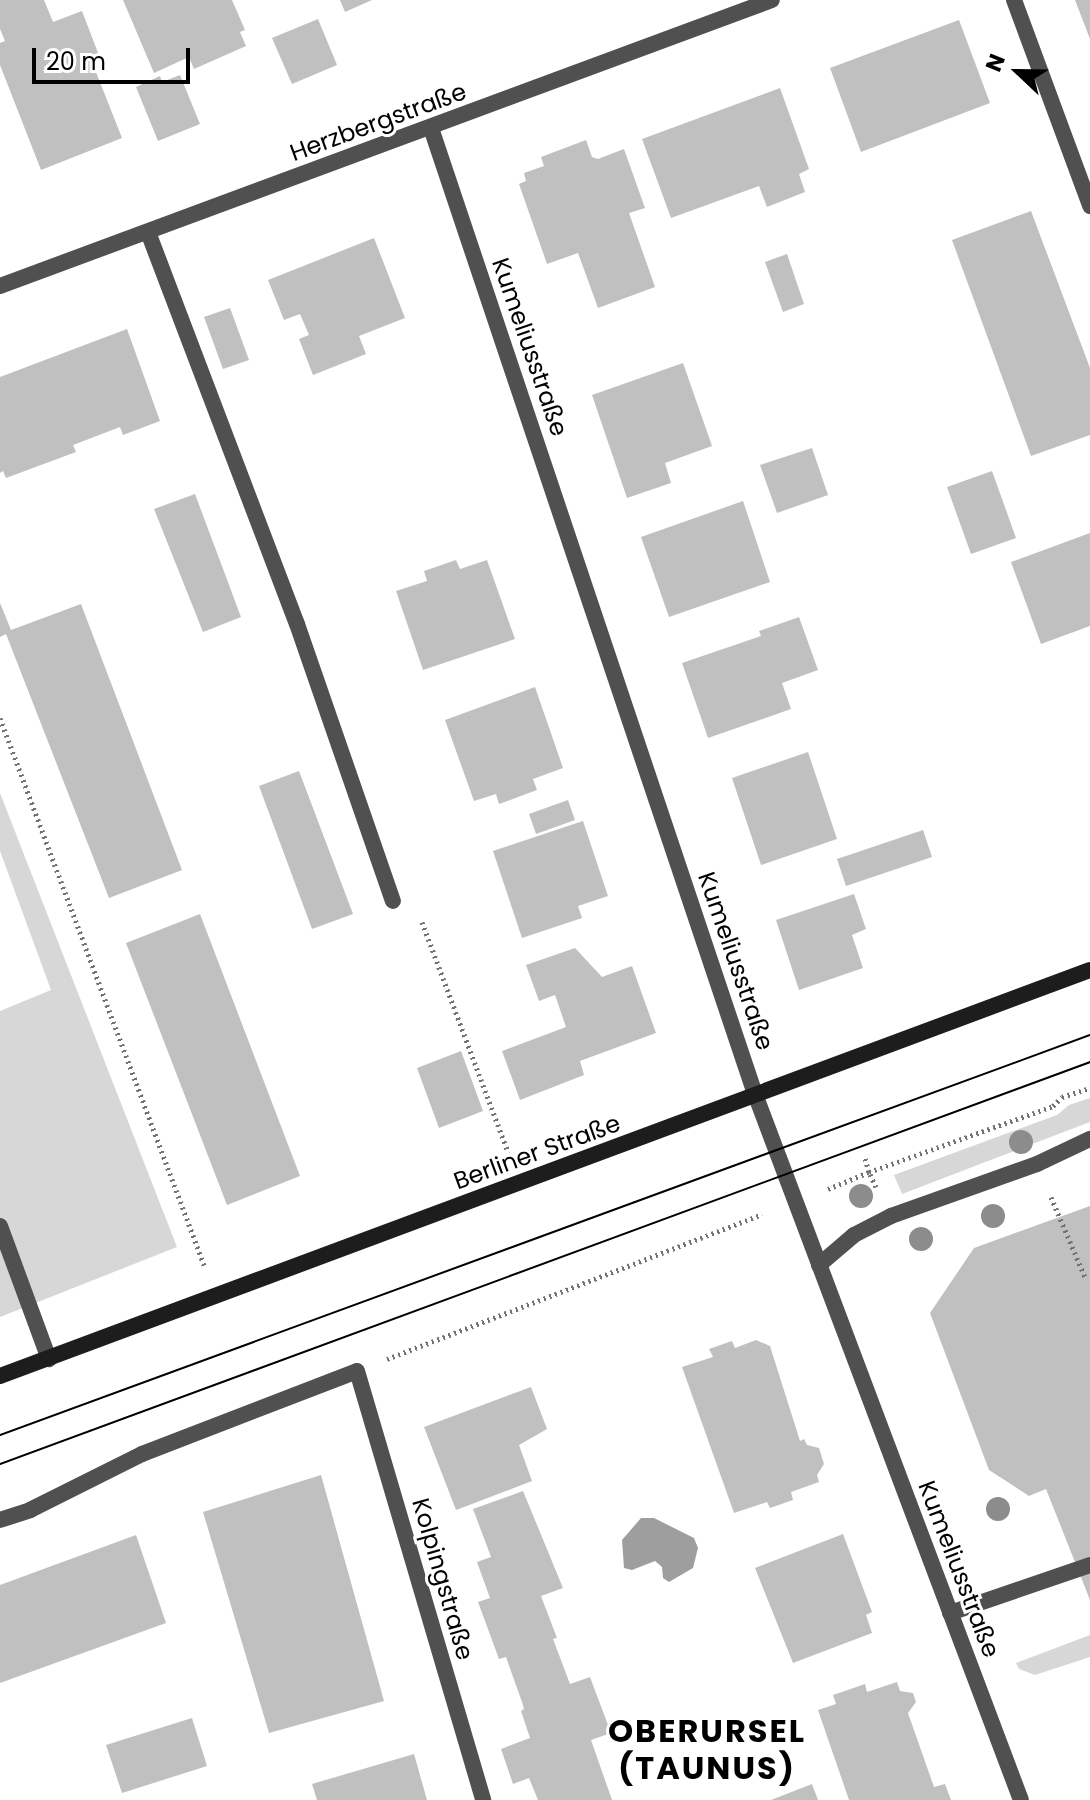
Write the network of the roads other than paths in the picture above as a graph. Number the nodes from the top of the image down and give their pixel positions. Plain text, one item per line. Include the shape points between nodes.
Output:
1 (772, 0) edge
2 (1014, 0) edge
3 (431, 128) junction
4 (1090, 206) edge
5 (148, 232) junction
6 (1, 281) edge
7 (393, 901) road end
8 (1090, 970) edge
9 (755, 1094) junction
10 (1090, 1139) edge
11 (0, 1226) edge
12 (819, 1265) junction
13 (49, 1359) junction
14 (0, 1376) edge
15 (0, 1520) edge
16 (1090, 1565) edge
17 (950, 1613) junction
18 (483, 1800) edge
19 (1021, 1800) edge

1 - 3 street, Herzbergstraße
2 - 4 street
3 - 5 street, Herzbergstraße
3 - 9 street, Kumeliusstraße
5 - 6 street, Herzbergstraße
5 - 7 street via 297,624
8 - 9 street, Berliner Straße
9 - 12 street, Kumeliusstraße
9 - 13 street, Berliner Straße
10 - 12 street via 1037,1164 891,1216 854,1235
11 - 13 street
12 - 17 street, Kumeliusstraße
13 - 14 street, Berliner Straße
15 - 18 street, Kolpingstraße via 142,1454 357,1371
16 - 17 street
17 - 19 street, Kumeliusstraße

